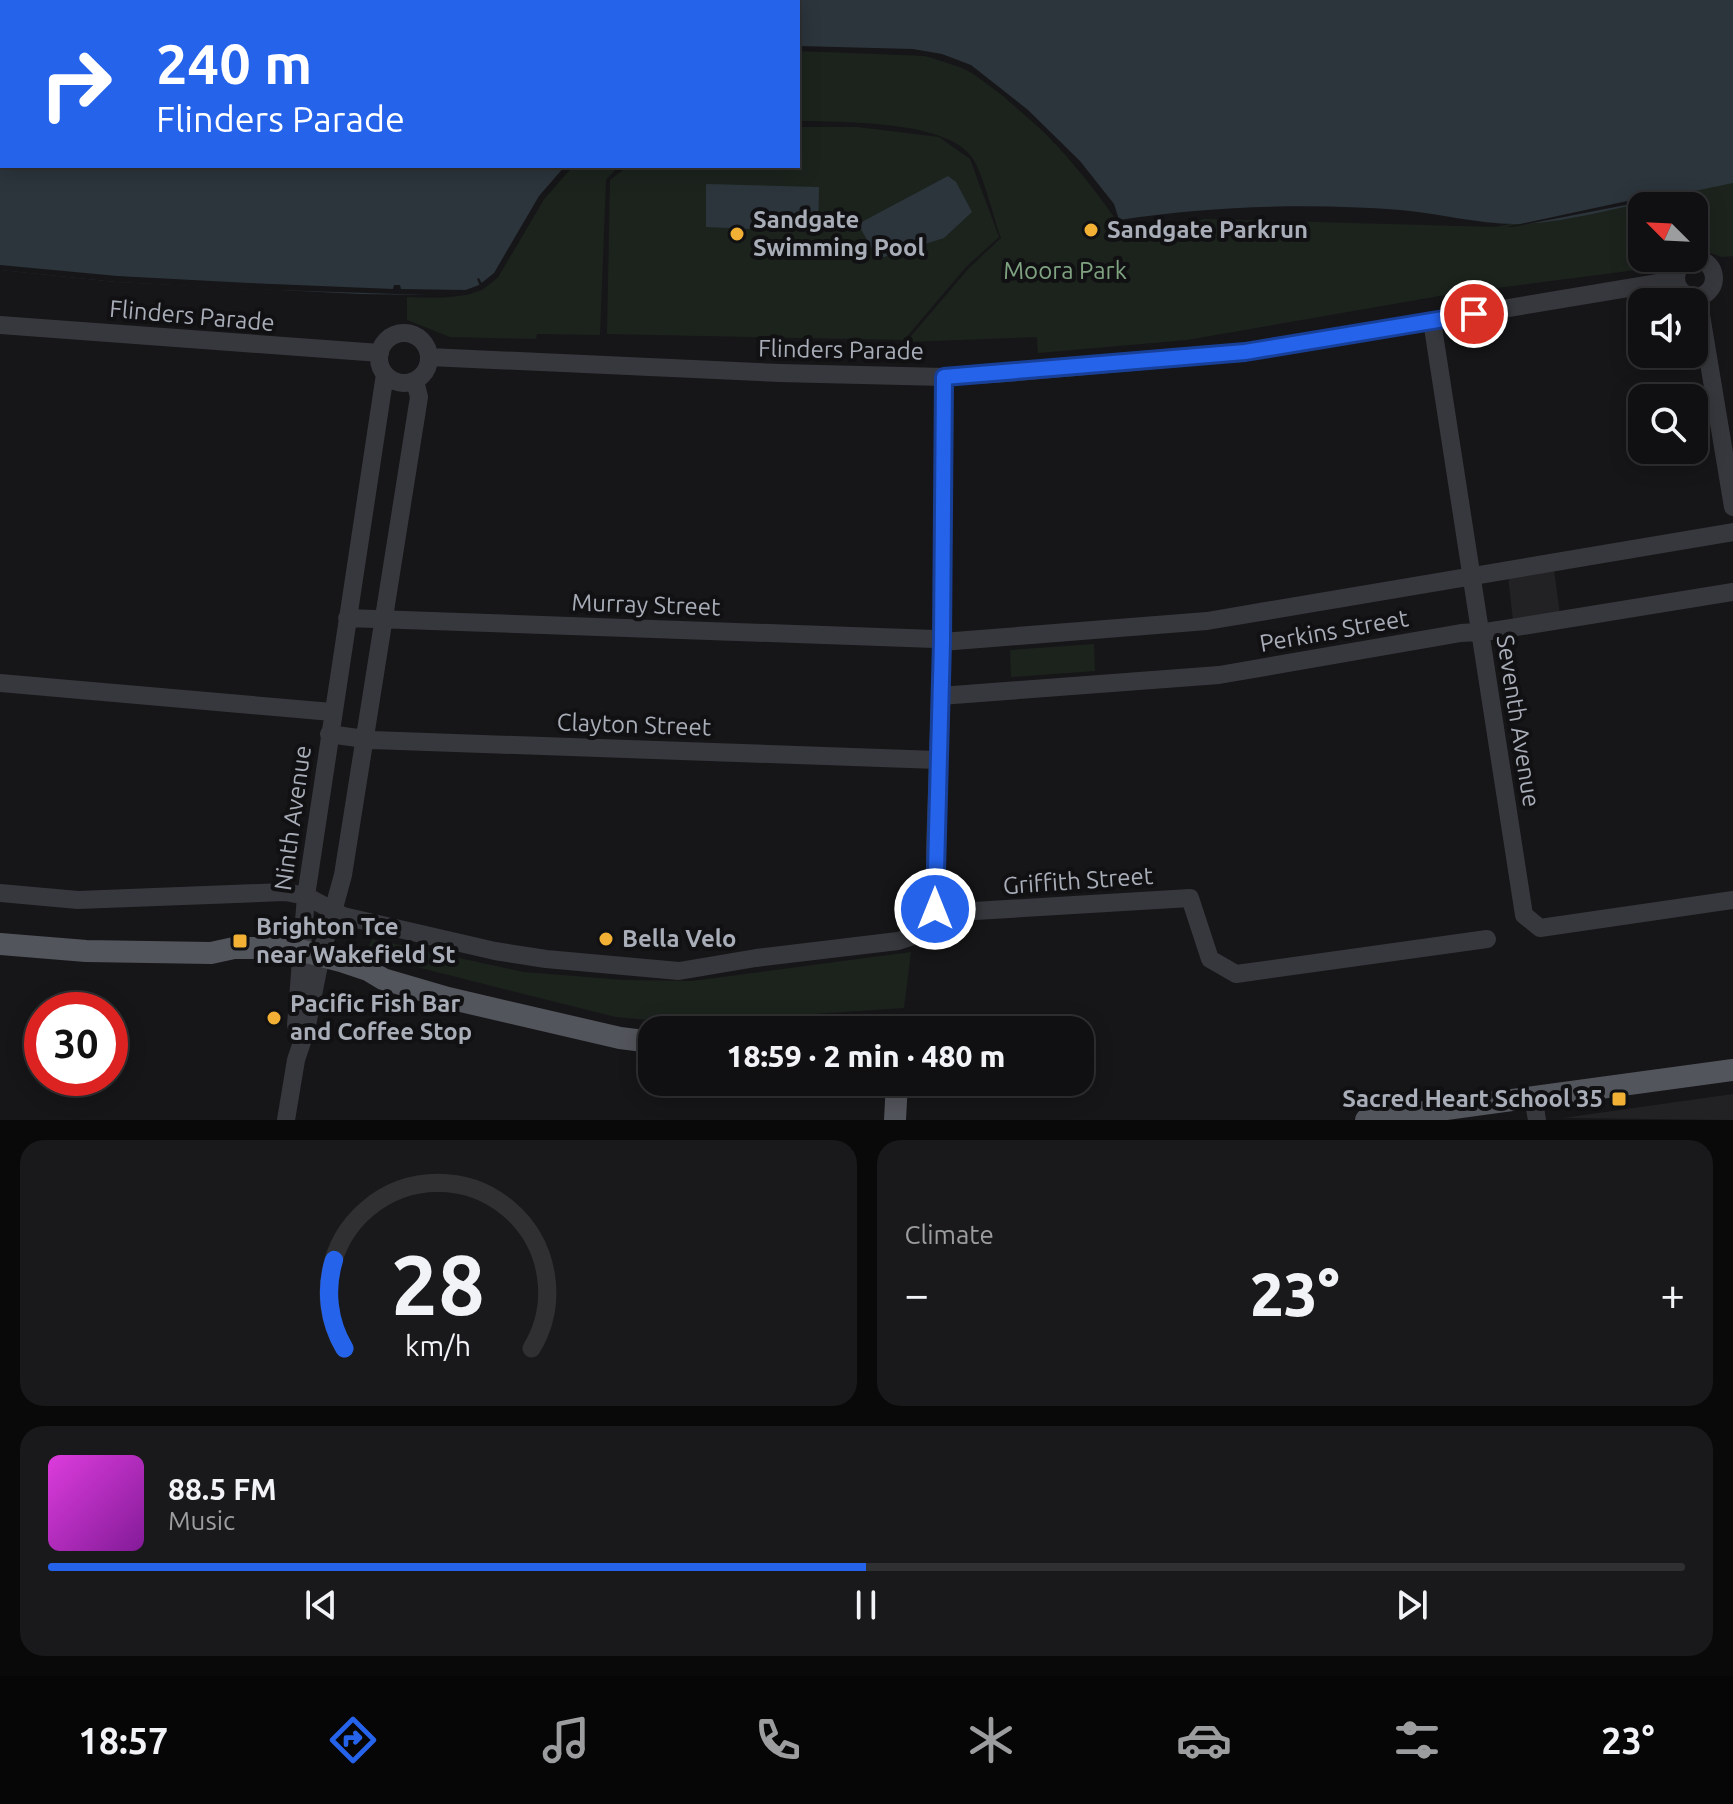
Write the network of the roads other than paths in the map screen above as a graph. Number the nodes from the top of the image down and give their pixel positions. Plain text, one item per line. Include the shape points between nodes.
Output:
1 (1733, 273) edge
2 (1714, 276) junction
3 (1676, 280) junction
4 (1680, 288) edge
5 (1708, 292) edge
6 (1432, 321) junction
7 (0, 325) edge
8 (380, 353) junction
9 (429, 357) junction
10 (1708, 357) edge
11 (385, 374) junction
12 (944, 377) junction
13 (415, 381) junction
14 (1733, 507) edge
15 (1733, 532) edge
16 (1471, 577) junction
17 (1733, 592) edge
18 (347, 618) junction
19 (383, 619) junction
20 (1480, 631) junction
21 (942, 642) junction
22 (0, 683) edge
23 (940, 696) junction
24 (332, 712) junction
25 (329, 734) junction
26 (365, 739) junction
27 (937, 760) junction
28 (0, 893) edge
29 (306, 896) junction
30 (1733, 900) edge
31 (332, 913) junction
32 (935, 929) junction
33 (1487, 939) dead end
34 (0, 944) edge
35 (311, 960) junction
36 (638, 1040) edge
37 (1733, 1070) edge
38 (896, 1096) edge
39 (1533, 1097) junction
40 (286, 1120) edge
41 (895, 1120) edge
42 (1366, 1120) edge
43 (1537, 1120) edge

1 - 2 street
2 - 3 street via 1708,264 1696,260 1684,263
2 - 5 street
3 - 4 street
3 - 6 street, Flinders Parade
6 - 12 street, Flinders Parade via 1245,352
6 - 16 street, Seventh Avenue
7 - 8 street, Flinders Parade
8 - 9 street via 388,340 402,333 423,342
8 - 11 street
9 - 12 street, Flinders Parade
9 - 13 street via 426,371
10 - 14 street
11 - 13 street via 399,383
11 - 18 street, Ninth Avenue
12 - 21 street
13 - 19 street, Ninth Avenue via 419,397
15 - 16 street, Perkins Street
16 - 20 street, Seventh Avenue
16 - 21 street, Perkins Street via 1207,621
17 - 20 street, Perkins Street
18 - 19 street, Murray Street
18 - 24 street, Ninth Avenue
19 - 21 street, Murray Street
19 - 26 street, Ninth Avenue
20 - 23 street, Perkins Street via 1219,675
20 - 30 street, Seventh Avenue via 1524,915 1540,928
21 - 23 street
22 - 24 street
23 - 27 street
24 - 25 street, Ninth Avenue
25 - 26 street, Clayton Street
25 - 29 street, Ninth Avenue
26 - 27 street, Clayton Street
26 - 31 street, Ninth Avenue
27 - 32 street
28 - 29 street via 78,900 285,892
29 - 31 street, Griffith Street
29 - 35 street, Ninth Avenue
31 - 32 street, Griffith Street via 495,951 679,971 898,941
31 - 35 street, Ninth Avenue
32 - 33 street, Griffith Street via 958,912 1190,898 1210,959 1236,974
34 - 35 main road via 211,953 278,948
35 - 36 main road via 365,979
35 - 40 street, Ninth Avenue via 296,1029
37 - 39 main road
38 - 41 main road
39 - 42 main road
39 - 43 street

